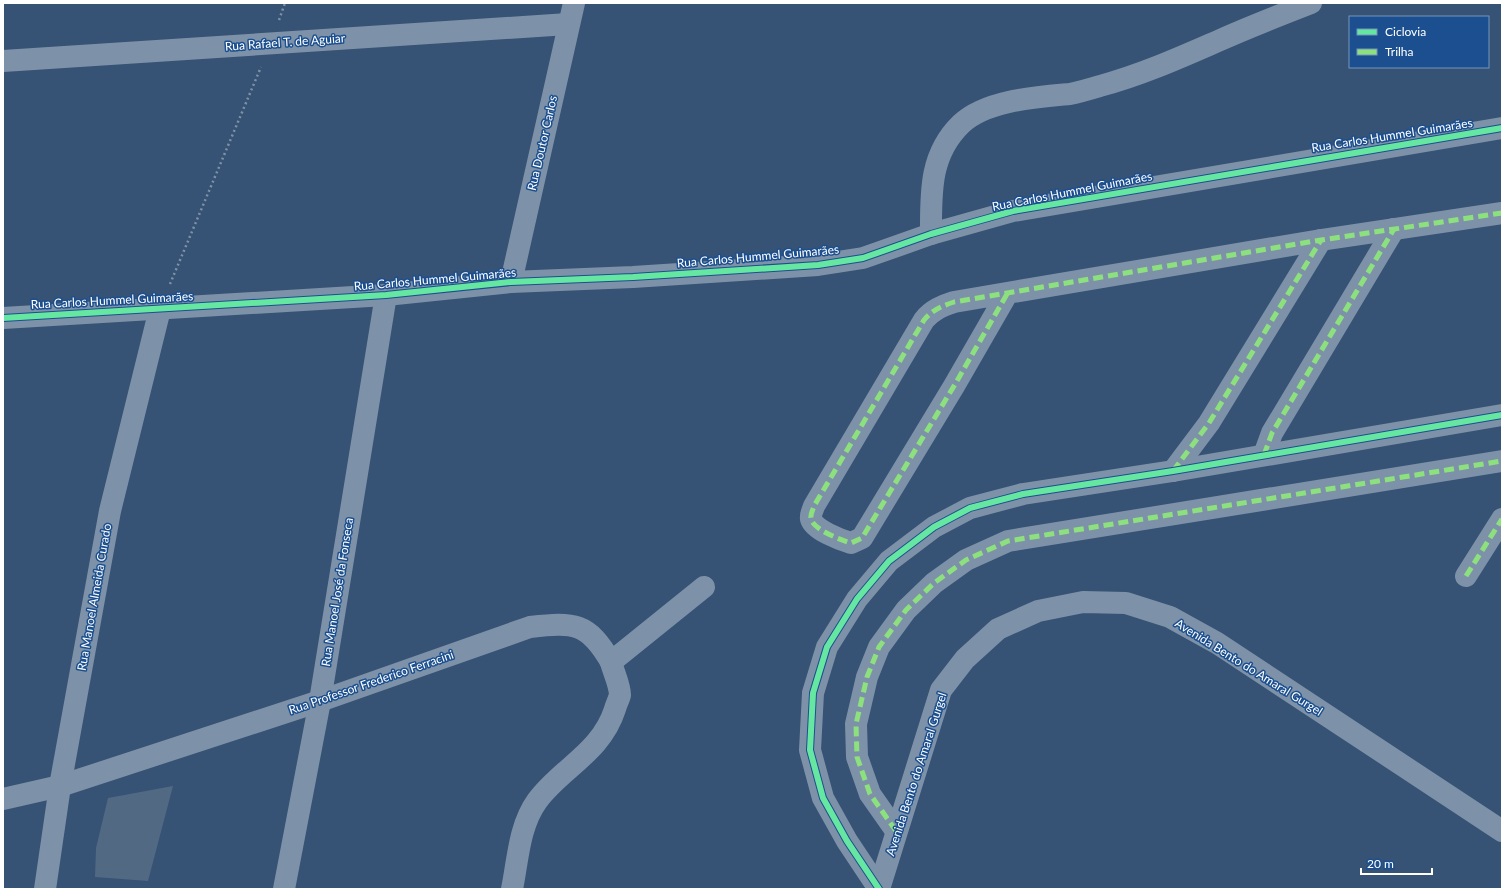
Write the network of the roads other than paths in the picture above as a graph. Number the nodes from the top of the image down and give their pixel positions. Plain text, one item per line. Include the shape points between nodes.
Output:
1 (574, 3) edge
2 (1311, 3) edge
3 (568, 24) junction
4 (3, 61) edge
5 (1502, 128) edge
6 (1502, 213) edge
7 (1394, 230) junction
8 (931, 234) junction
9 (1321, 240) junction
10 (510, 282) junction
11 (1007, 294) junction
12 (386, 295) junction
13 (160, 309) junction
14 (3, 318) edge
15 (1502, 415) edge
16 (1264, 455) junction
17 (1502, 461) edge
18 (1173, 471) junction
19 (1502, 519) edge
20 (1466, 576) dead end
21 (704, 587) dead end
22 (611, 662) junction
23 (320, 701) junction
24 (60, 786) junction
25 (3, 799) edge
26 (896, 831) junction
27 (1502, 831) edge
28 (45, 889) edge
29 (284, 889) edge
30 (512, 889) edge
31 (879, 889) edge

1 - 3 street, Rua Doutor Carlos
2 - 8 street via 1123,80 1072,94 1029,97 985,110 962,124 944,146 934,168
3 - 4 street, Rua Rafael T. de Aguiar
3 - 10 street, Rua Doutor Carlos
5 - 8 street, Rua Carlos Hummel Guimarães via 1013,211
6 - 7 street
7 - 9 street
7 - 16 street via 1272,433
8 - 10 street, Rua Carlos Hummel Guimarães via 863,258 818,265
9 - 11 street
9 - 18 street via 1209,423
10 - 12 street, Rua Carlos Hummel Guimarães
11 - 11 street via 954,302 929,314 814,506 811,514 814,524 828,534 851,543 862,538
12 - 13 street, Rua Carlos Hummel Guimarães
12 - 23 street, Rua Manoel José da Fonseca
13 - 14 street, Rua Carlos Hummel Guimarães
13 - 24 street, Rua Manoel Almeida Curado via 110,511
15 - 16 street
16 - 18 street
17 - 26 street via 1008,541 966,560 934,583 906,610 879,647 867,677 856,724 857,757 870,794
18 - 31 street via 1023,494 970,508 934,527 889,561 857,599 827,648 813,694 810,750 823,798 846,841
19 - 20 street
21 - 22 street
22 - 23 street, Rua Professor Frederico Ferracini via 599,642 581,628 560,623 530,627
22 - 30 street, Rua Professor Frederico Ferracini via 620,694 613,715 604,734 581,760 536,802 524,828
23 - 24 street, Rua Professor Frederico Ferracini
23 - 29 street, Rua Manoel José da Fonseca
24 - 25 street, Rua Professor Frederico Ferracini
24 - 28 street, Rua Manoel Almeida Curado
26 - 27 street, Avenida Bento do Amaral Gurgel via 941,690 960,665 998,629 1038,611 1082,602 1126,603 1170,617 1217,644
26 - 31 street, Avenida Bento do Amaral Gurgel

